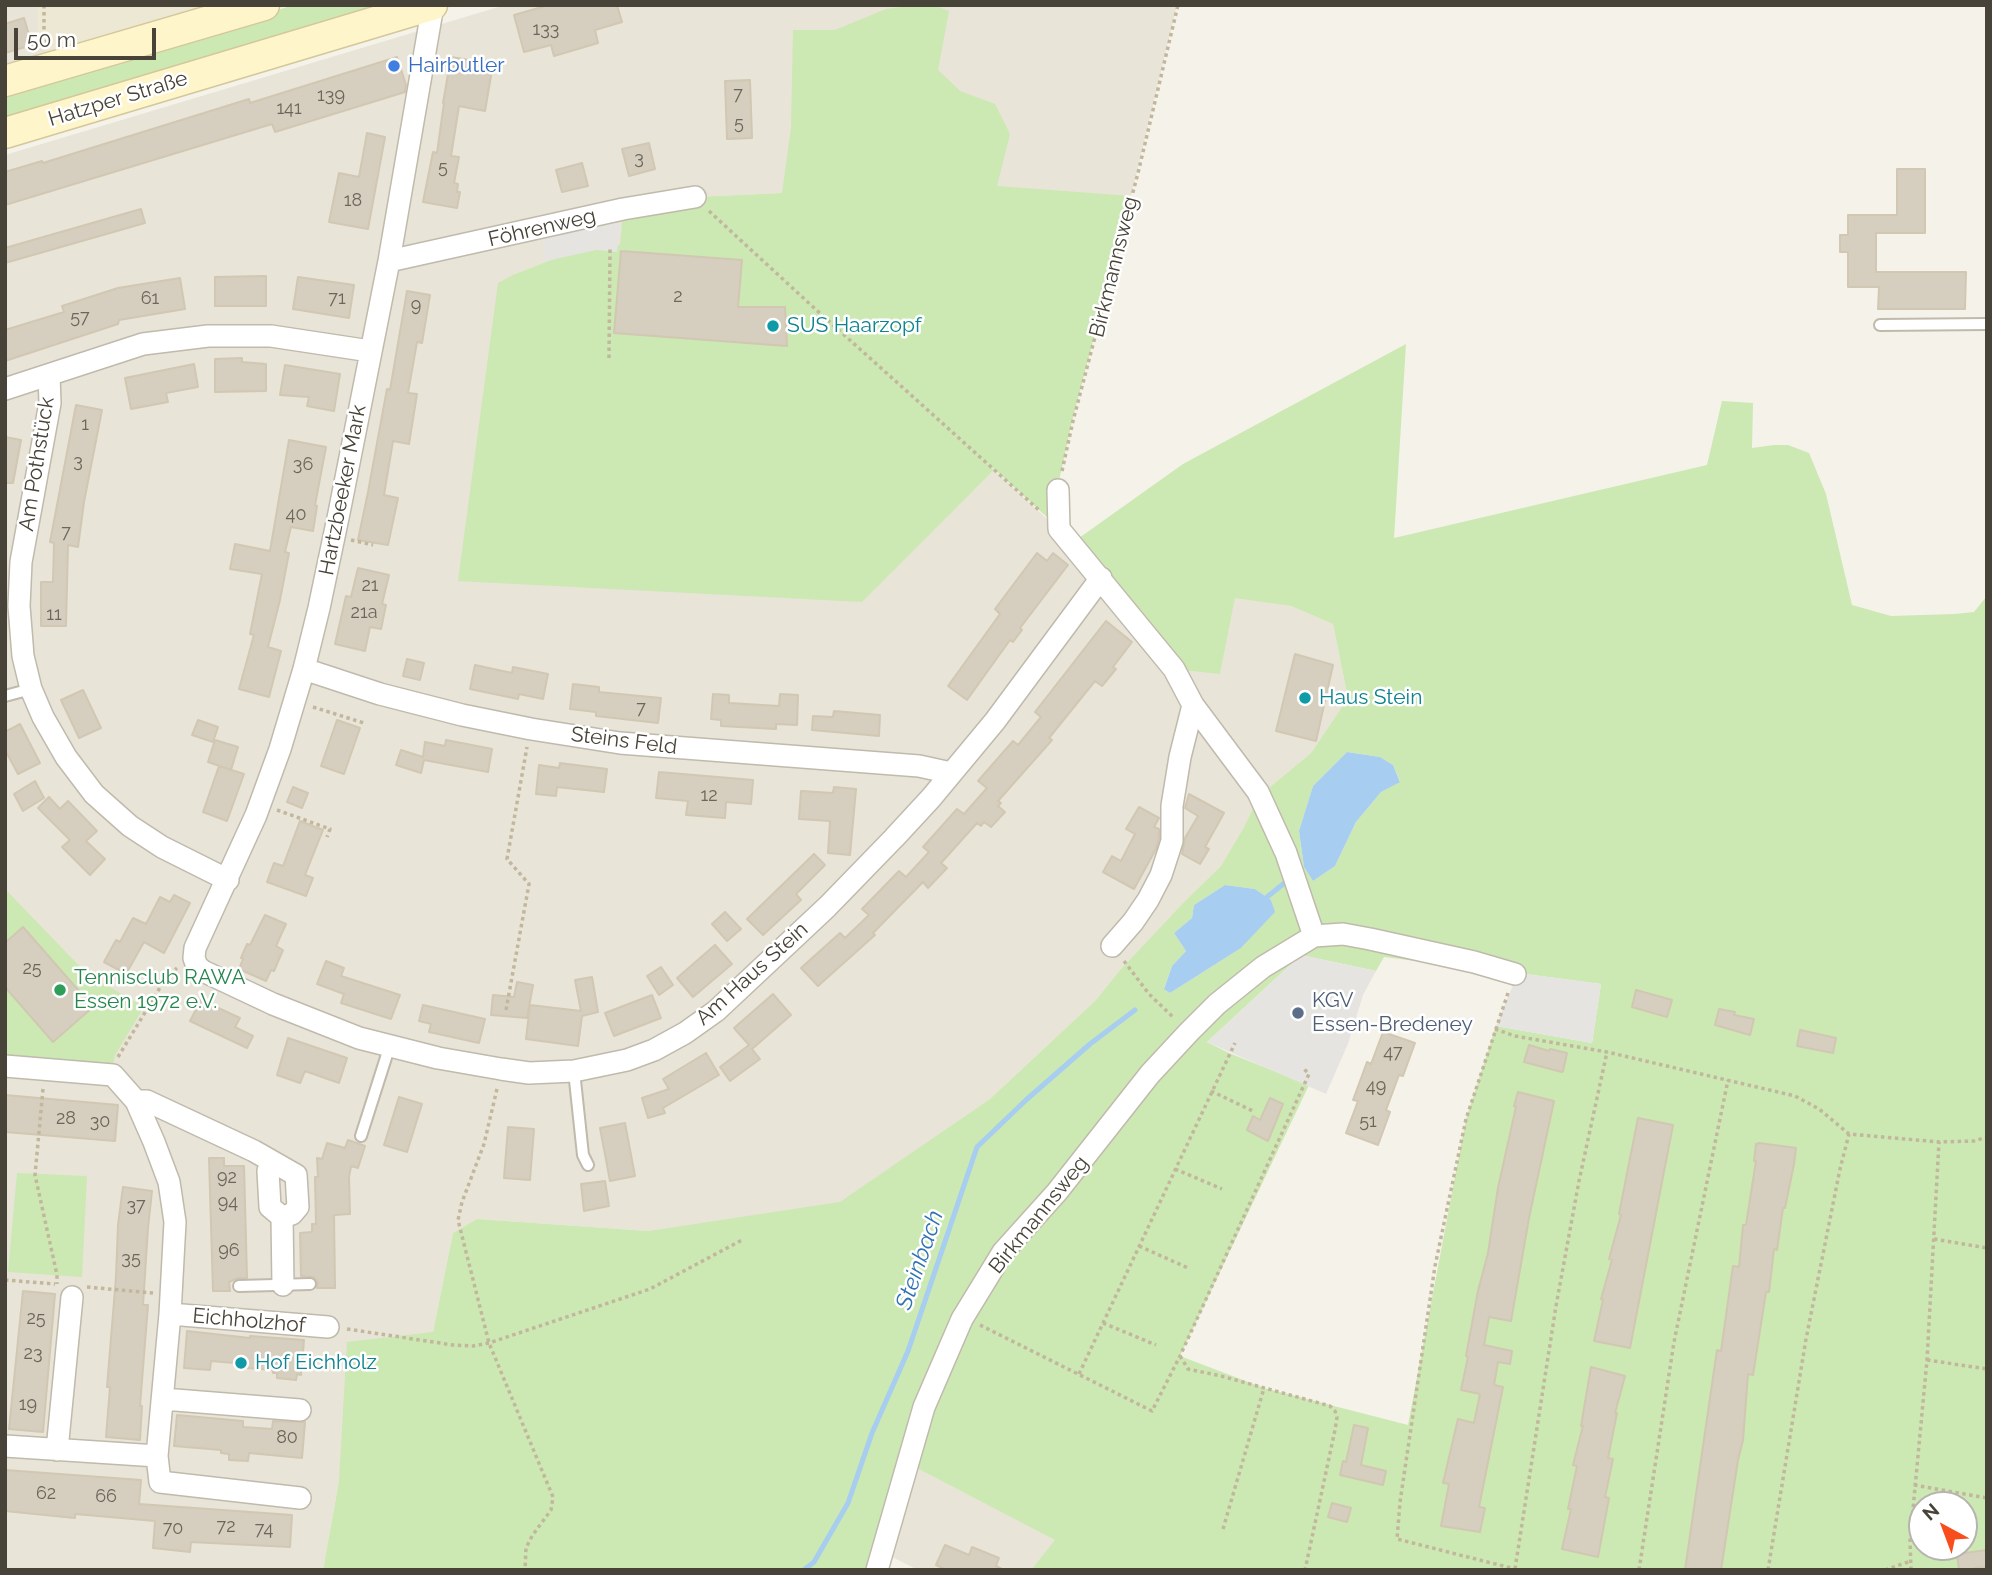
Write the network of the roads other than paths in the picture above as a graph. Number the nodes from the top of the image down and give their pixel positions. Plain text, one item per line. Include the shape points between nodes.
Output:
1 (264, 5) edge
2 (433, 5) edge
3 (5, 80) edge
4 (5, 133) edge
5 (695, 197) road end
6 (389, 261) junction
7 (1987, 324) edge
8 (1880, 325) dead end
9 (370, 351) junction
10 (49, 375) junction
11 (5, 389) edge
12 (1058, 490) road end
13 (1101, 578) junction
14 (304, 669) junction
15 (31, 689) junction
16 (5, 696) edge
17 (1193, 705) junction
18 (951, 773) junction
19 (228, 880) junction
20 (1314, 936) junction
21 (1112, 946) road end
22 (194, 958) joint
23 (1515, 974) road end
24 (390, 1045) junction
25 (5, 1066) edge
26 (575, 1071) junction
27 (136, 1101) junction
28 (361, 1136) dead end
29 (588, 1165) dead end
30 (310, 1284) dead end
31 (283, 1285) junction
32 (239, 1286) dead end
33 (64, 1291) road end
34 (170, 1314) junction
35 (328, 1327) dead end
36 (163, 1399) junction
37 (300, 1410) dead end
38 (5, 1446) edge
39 (57, 1450) junction
40 (157, 1456) junction
41 (300, 1498) dead end
42 (877, 1570) edge

1 - 3 main road
2 - 4 main road, Hatzper Straße
2 - 6 street, Hartzbeeker Mark
5 - 6 street, Föhrenweg
6 - 9 street, Hartzbeeker Mark
7 - 8 lane
9 - 10 street via 271,336 208,336 143,344
9 - 14 street, Hartzbeeker Mark via 340,513
10 - 11 street
10 - 15 street, Am Pothstück via 50,403 20,562 23,656
12 - 13 street via 1059,529
13 - 17 street via 1174,669
13 - 18 street, Am Haus Stein
14 - 18 street, Steins Feld via 380,694 531,729 620,743 919,766
14 - 19 street, Hartzbeeker Mark via 280,749
15 - 16 lane
15 - 19 street, Am Pothstück via 66,757 94,794 162,847
17 - 20 street via 1258,792 1286,853
17 - 21 street via 1171,806 1172,841 1161,875 1133,922
18 - 26 street, Am Haus Stein via 827,907 716,1011 654,1050
19 - 22 street, Hartzbeeker Mark
20 - 23 street, Birkmannsweg via 1343,934 1370,939
20 - 42 street, Birkmannsweg via 1263,967 1217,1004 1200,1027 1150,1074 1003,1252 962,1318 924,1407
22 - 24 street, Am Haus Stein via 204,971 272,1004 359,1038
24 - 26 street, Am Haus Stein via 501,1069
24 - 28 lane
25 - 27 street, Eichholzhof via 113,1074
26 - 29 lane via 583,1155
27 - 31 street, Eichholzhof via 146,1101 296,1175 298,1207 282,1217
27 - 34 street, Eichholzhof via 169,1182 175,1222
30 - 31 lane
31 - 32 lane
33 - 39 street
34 - 35 street, Eichholzhof
34 - 36 street, Eichholzhof
36 - 37 street
36 - 40 street, Eichholzhof
38 - 39 street
39 - 40 street
40 - 41 street, Eichholzhof via 160,1482

